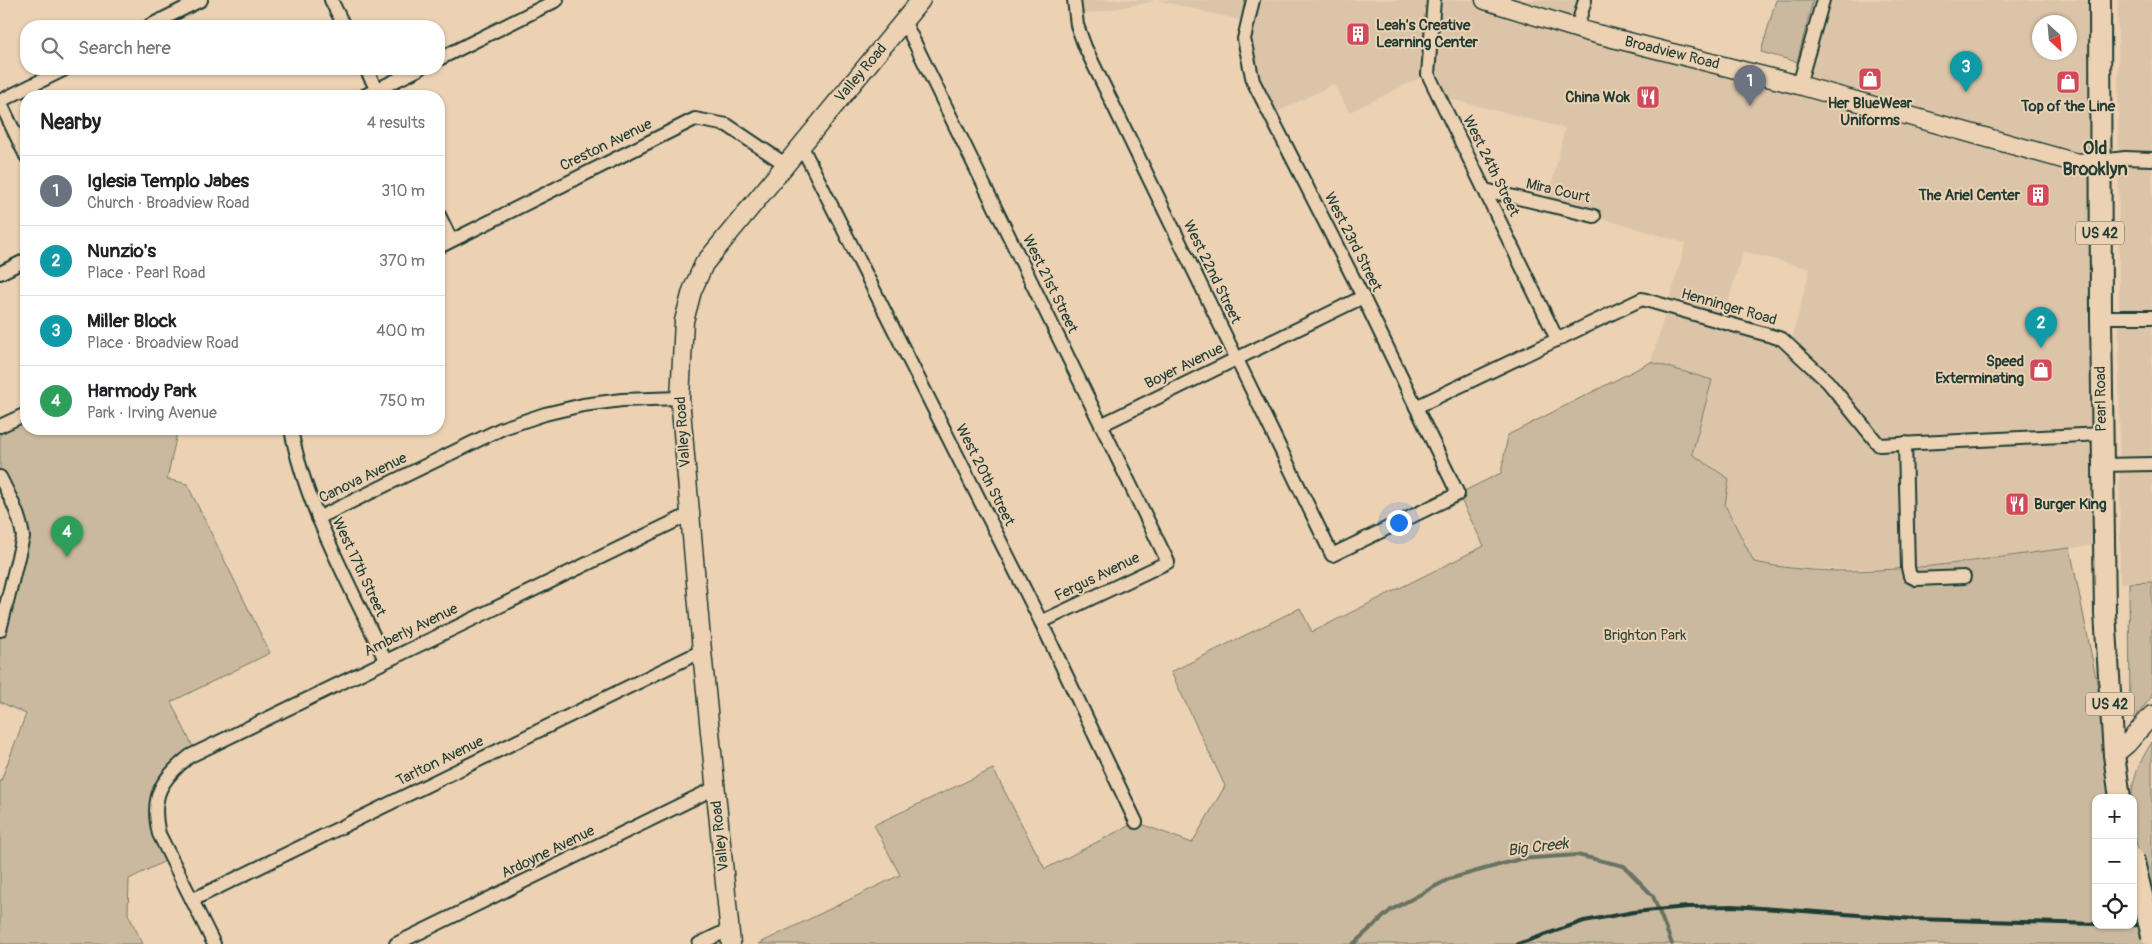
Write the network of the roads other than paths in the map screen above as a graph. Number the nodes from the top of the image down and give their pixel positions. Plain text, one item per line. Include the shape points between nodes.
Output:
1 (201, 0) edge
2 (331, 0) edge
3 (557, 0) edge
4 (921, 0) edge
5 (1074, 0) edge
6 (1253, 0) edge
7 (1434, 0) edge
8 (1485, 0) edge
9 (1585, 0) edge
10 (1823, 0) edge
11 (2100, 0) edge
12 (161, 20) edge
13 (341, 20) edge
14 (904, 21) junction
15 (1577, 28) junction
16 (445, 56) edge
17 (52, 75) edge
18 (369, 75) edge
19 (409, 75) edge
20 (1799, 85) junction
21 (23, 90) edge
22 (376, 90) edge
23 (383, 90) edge
24 (20, 92) edge
25 (0, 102) edge
26 (20, 144) edge
27 (801, 145) junction
28 (2152, 159) edge
29 (2100, 161) junction
30 (785, 164) junction
31 (1485, 190) junction
32 (1594, 216) dead end
33 (445, 227) edge
34 (452, 240) junction
35 (445, 244) edge
36 (20, 263) edge
37 (0, 273) edge
38 (1363, 297) junction
39 (2100, 317) junction
40 (2152, 317) edge
41 (1557, 339) junction
42 (1236, 359) junction
43 (680, 398) junction
44 (1416, 408) junction
45 (20, 417) edge
46 (1101, 425) junction
47 (0, 426) edge
48 (2102, 434) junction
49 (292, 435) edge
50 (1905, 443) junction
51 (2102, 464) junction
52 (2152, 464) edge
53 (0, 477) edge
54 (1458, 494) joint
55 (690, 514) junction
56 (318, 518) junction
57 (1168, 562) joint
58 (1964, 577) dead end
59 (1041, 622) junction
60 (0, 630) edge
61 (702, 651) junction
62 (385, 660) junction
63 (2152, 715) edge
64 (2114, 755) junction
65 (715, 788) junction
66 (2118, 791) edge
67 (1136, 822) dead end
68 (2137, 874) edge
69 (192, 900) junction
70 (731, 936) edge
71 (2152, 936) edge
72 (214, 944) edge
73 (396, 944) edge
74 (699, 944) edge

1 - 12 street
2 - 13 street
3 - 16 street
4 - 14 street, Valley Road
5 - 42 street, West 22nd Street via 1077,25 1085,47
6 - 38 street, West 23rd Street via 1244,39 1253,81
7 - 31 street, West 24th Street via 1428,74
8 - 15 street, Broadview Road
9 - 15 street
10 - 20 street
11 - 29 main road, Pearl Road / US 42
14 - 27 street, Valley Road
14 - 46 street, West 21st Street
15 - 20 street, Broadview Road
17 - 21 street
18 - 22 street
19 - 23 street
20 - 29 street, Broadview Road via 2077,164
24 - 25 street
25 - 26 street
27 - 30 street, Valley Road
27 - 59 street, West 20th Street
28 - 29 street, Broadview Road
29 - 39 main road, Pearl Road / US 42
30 - 34 street, Creston Avenue via 727,125 696,119
30 - 43 street, Valley Road via 704,264 684,321
31 - 32 street, Mira Court
31 - 41 street, West 24th Street
33 - 34 street
34 - 35 street, Creston Avenue
36 - 37 street
38 - 42 street, Boyer Avenue
38 - 44 street, West 23rd Street
39 - 40 street
39 - 48 main road, Pearl Road / US 42
41 - 44 street, Henninger Road
41 - 50 street, Henninger Road via 1642,299 1782,340 1828,382 1879,444
42 - 46 street, Boyer Avenue
42 - 54 street, West 22nd Street via 1332,555
43 - 55 street, Valley Road
43 - 56 street, Canova Avenue via 622,400 545,414 503,428
44 - 54 street, West 23rd Street
45 - 47 street
46 - 57 street, West 21st Street
48 - 50 street, Henninger Road
48 - 51 main road, Pearl Road / US 42
49 - 56 street, West 17th Street
50 - 58 street via 1910,576 1916,579
51 - 52 street
51 - 64 main road, Pearl Road / US 42 via 2105,613
53 - 60 street via 16,508 23,537
55 - 61 street, Valley Road
55 - 62 street, Amberly Avenue
56 - 62 street, West 17th Street
57 - 59 street, Fergus Avenue
59 - 67 street, West 20th Street
61 - 65 street, Valley Road
61 - 69 street, Tarlton Avenue
62 - 69 street, Amberly Avenue via 190,756 170,772 158,790 155,817 158,834
63 - 64 street
64 - 66 main road, Pearl Road / US 42
65 - 70 street, Valley Road
65 - 73 street, Ardoyne Avenue
68 - 71 main road, bridge
69 - 72 street
70 - 74 street

